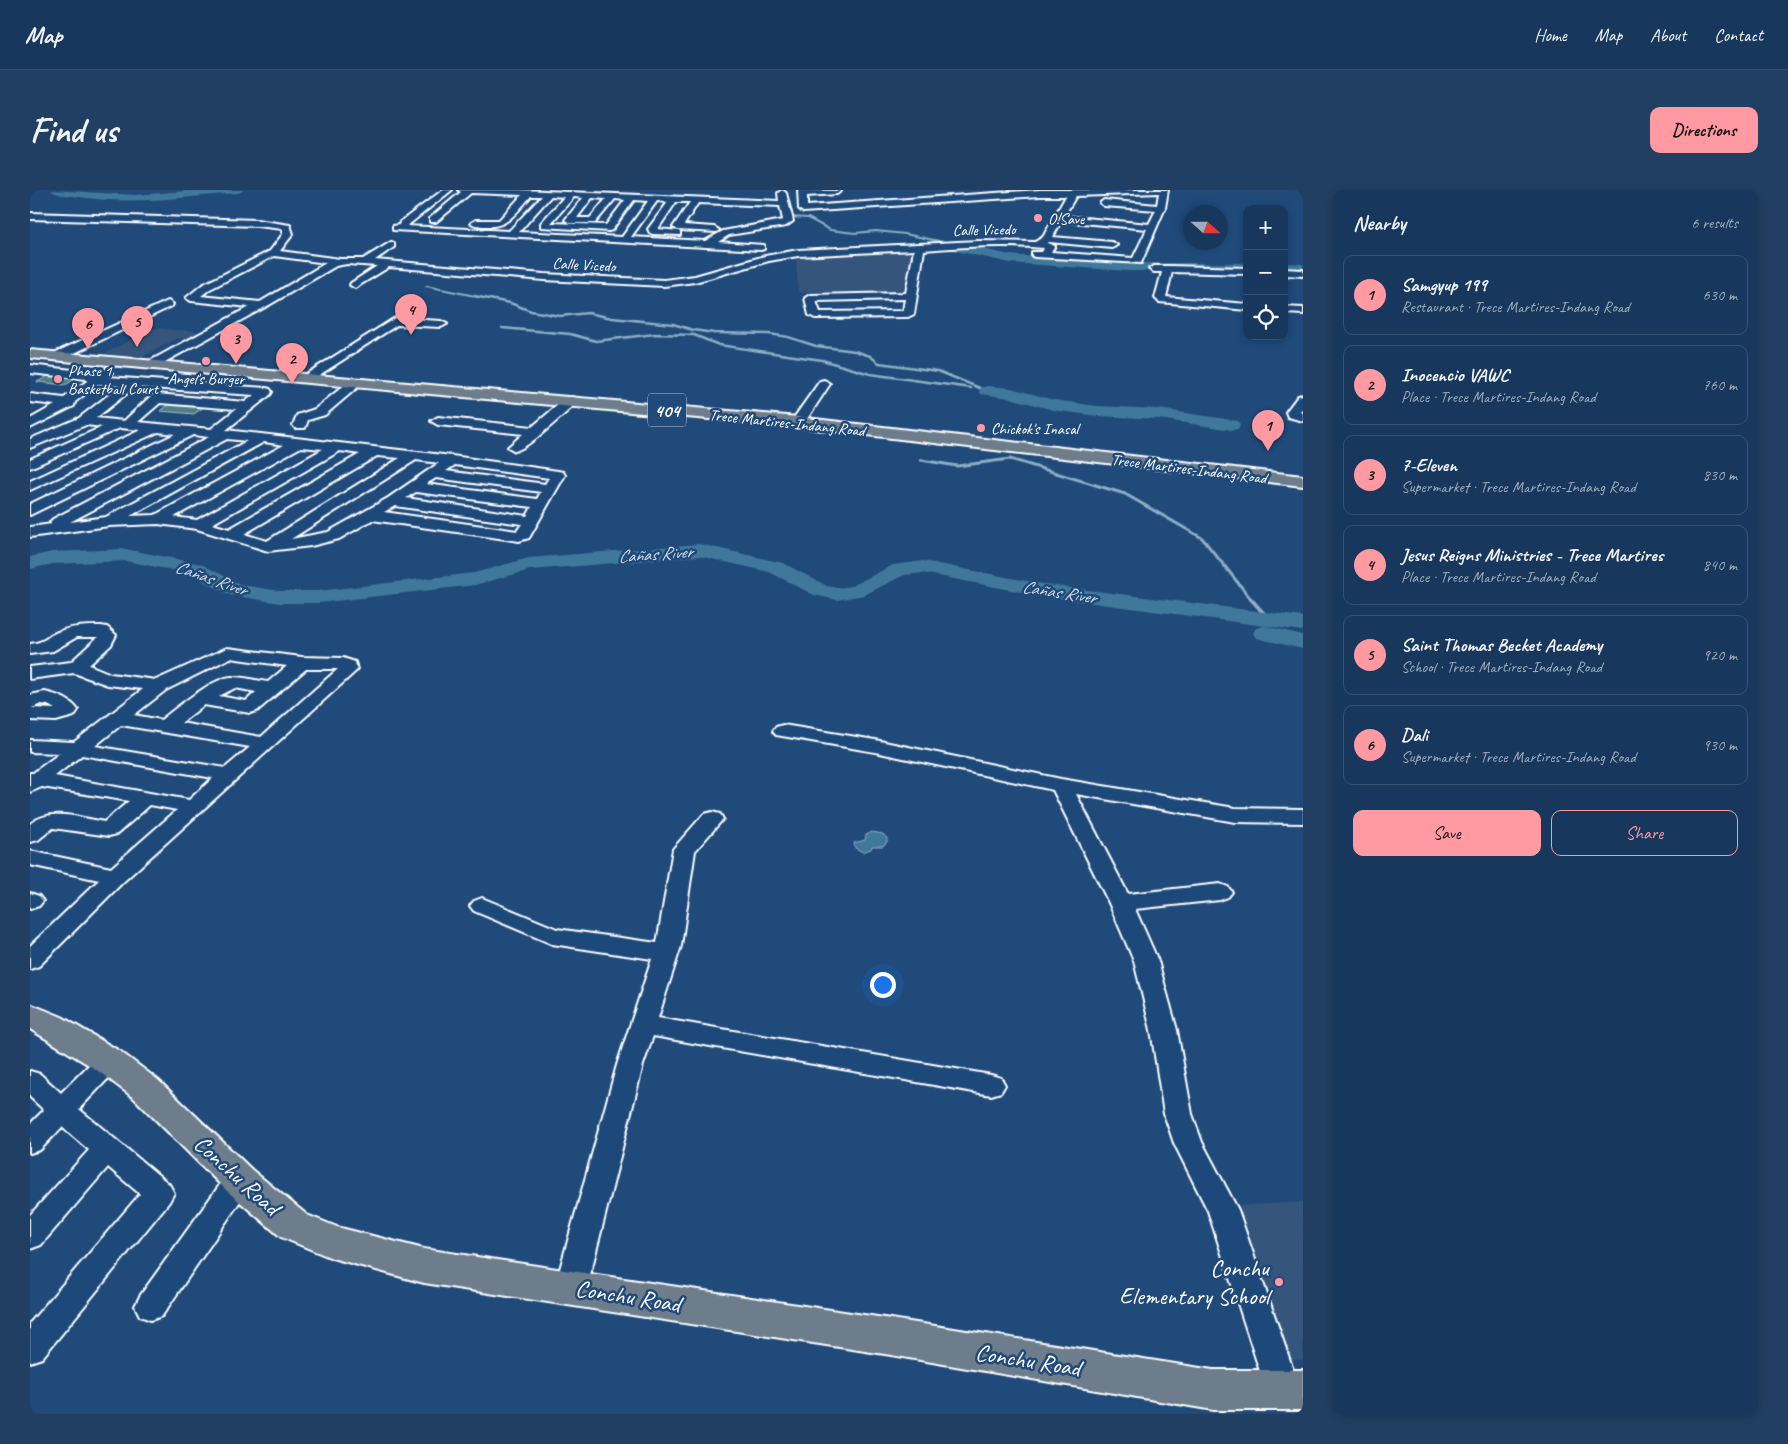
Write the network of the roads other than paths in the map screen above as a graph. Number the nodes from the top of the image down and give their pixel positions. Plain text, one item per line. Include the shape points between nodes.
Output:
1 (448, 190) edge
2 (462, 190) edge
3 (469, 190) edge
4 (824, 190) edge
5 (1052, 190) edge
6 (1160, 190) edge
7 (1164, 190) edge
8 (837, 191) edge
9 (1128, 191) edge
10 (1143, 191) edge
11 (490, 192) junction
12 (507, 192) junction
13 (898, 192) dead end
14 (919, 192) dead end
15 (947, 192) edge
16 (1018, 192) edge
17 (1041, 192) edge
18 (529, 193) junction
19 (573, 193) edge
20 (973, 193) edge
21 (995, 193) edge
22 (549, 194) junction
23 (656, 194) edge
24 (744, 194) dead end
25 (781, 195) edge
26 (854, 195) junction
27 (589, 196) junction
28 (802, 196) edge
29 (612, 197) junction
30 (631, 198) junction
31 (482, 199) dead end
32 (910, 199) junction
33 (500, 200) dead end
34 (673, 200) junction
35 (695, 201) junction
36 (1099, 202) junction
37 (754, 203) junction
38 (1117, 204) junction
39 (1160, 208) junction
40 (488, 212) dead end
41 (1061, 214) edge
42 (30, 216) edge
43 (468, 216) dead end
44 (746, 219) junction
45 (1130, 220) junction
46 (764, 221) dead end
47 (713, 225) junction
48 (1153, 227) junction
49 (396, 228) dead end
50 (514, 231) junction
51 (699, 235) junction
52 (625, 239) junction
53 (688, 240) junction
54 (1076, 242) junction
55 (391, 244) dead end
56 (707, 244) junction
57 (1098, 244) junction
58 (1120, 246) junction
59 (920, 247) junction
60 (332, 251) dead end
61 (272, 253) junction
62 (413, 253) dead end
63 (782, 255) junction
64 (1068, 256) junction
65 (319, 258) junction
66 (1090, 258) junction
67 (1113, 260) junction
68 (340, 262) junction
69 (366, 262) junction
70 (393, 264) junction
71 (1154, 269) dead end
72 (1168, 269) junction
73 (1243, 272) edge
74 (1288, 272) edge
75 (1303, 273) edge
76 (355, 285) dead end
77 (911, 301) junction
78 (168, 304) dead end
79 (261, 305) junction
80 (1243, 306) edge
81 (1288, 310) edge
82 (1303, 311) edge
83 (441, 324) dead end
84 (30, 354) edge
85 (58, 356) junction
86 (116, 362) junction
87 (152, 365) junction
88 (30, 369) edge
89 (306, 378) junction
90 (93, 381) junction
91 (133, 382) junction
92 (355, 383) junction
93 (824, 384) dead end
94 (67, 387) dead end
95 (117, 395) junction
96 (30, 398) edge
97 (157, 398) junction
98 (1303, 399) edge
99 (570, 401) junction
100 (69, 402) junction
101 (214, 403) junction
102 (248, 406) junction
103 (30, 414) edge
104 (49, 416) junction
105 (1303, 417) edge
106 (65, 418) dead end
107 (84, 421) junction
108 (438, 421) dead end
109 (798, 422) junction
110 (30, 424) edge
111 (190, 424) junction
112 (121, 425) junction
113 (300, 425) dead end
114 (156, 428) junction
115 (536, 431) junction
116 (219, 434) junction
117 (262, 438) junction
118 (297, 443) junction
119 (30, 444) edge
120 (337, 447) junction
121 (515, 448) dead end
122 (372, 452) junction
123 (413, 456) junction
124 (452, 460) junction
125 (30, 464) edge
126 (433, 473) junction
127 (1303, 481) edge
128 (30, 486) edge
129 (412, 487) junction
130 (549, 489) junction
131 (393, 501) junction
132 (541, 504) junction
133 (30, 510) edge
134 (370, 515) junction
135 (158, 519) junction
136 (109, 520) junction
137 (531, 521) junction
138 (199, 525) junction
139 (38, 531) edge
140 (230, 535) junction
141 (268, 546) junction
142 (30, 649) edge
143 (302, 663) junction
144 (76, 667) junction
145 (30, 673) edge
146 (159, 686) junction
147 (30, 703) edge
148 (30, 714) edge
149 (116, 718) junction
150 (165, 726) junction
151 (783, 731) dead end
152 (264, 743) junction
153 (30, 746) edge
154 (76, 749) junction
155 (229, 775) junction
156 (33, 782) edge
157 (1061, 785) junction
158 (146, 797) junction
159 (194, 807) junction
160 (1303, 816) edge
161 (712, 820) dead end
162 (30, 835) edge
163 (30, 858) edge
164 (116, 876) junction
165 (1220, 892) dead end
166 (1121, 903) junction
167 (482, 906) dead end
168 (667, 952) junction
169 (30, 960) edge
170 (30, 1016) edge
171 (643, 1025) junction
172 (109, 1061) junction
173 (30, 1081) edge
174 (991, 1085) dead end
175 (61, 1110) junction
176 (30, 1142) edge
177 (107, 1149) junction
178 (239, 1180) junction
179 (30, 1236) edge
180 (571, 1287) junction
181 (151, 1306) dead end
182 (30, 1347) edge
183 (1293, 1390) edge

1 - 50 street via 403,224
2 - 3 street
3 - 11 street
3 - 18 street via 433,220 499,223
4 - 8 street
5 - 41 street
6 - 10 street
7 - 39 street
8 - 26 street
8 - 28 street
9 - 10 street
9 - 36 street
9 - 38 street
10 - 45 street
11 - 12 street
11 - 31 street
12 - 18 street
12 - 33 street
13 - 32 street
14 - 15 street via 924,195
15 - 20 street
16 - 17 street
16 - 21 street
17 - 41 street
18 - 22 street
19 - 22 street
19 - 23 street
19 - 27 street
19 - 30 street via 544,225 609,228
20 - 21 street
20 - 32 street
22 - 50 street
23 - 25 street
23 - 30 street
23 - 34 street
23 - 52 street
24 - 25 street
25 - 37 street
25 - 56 street via 781,215 788,221 786,223 726,233
26 - 28 street
26 - 32 street
27 - 29 street
27 - 29 street via 570,220 592,221
28 - 32 street via 803,209
29 - 30 street
34 - 35 street
34 - 51 street via 653,232
35 - 37 street via 734,207
35 - 47 street via 678,226
36 - 38 street
36 - 41 street
36 - 41 street
36 - 45 street
37 - 44 street
38 - 45 street
39 - 45 street
39 - 48 street
40 - 43 street via 483,216
41 - 45 street
41 - 54 street
41 - 58 street via 1122,240
41 - 59 street, Calle Vicedo via 974,242
41 - 64 street
42 - 61 street via 287,226 288,234
44 - 46 street
44 - 47 street
45 - 48 street
47 - 51 street
48 - 67 street via 1140,248 1137,261
49 - 52 street
50 - 52 street
51 - 53 street
52 - 53 street
52 - 56 street
53 - 56 street
54 - 57 street
54 - 64 street
55 - 69 street
56 - 63 street via 770,247
57 - 58 street
57 - 66 street
58 - 67 street
59 - 63 street, Calle Vicedo
59 - 77 street
60 - 65 street
61 - 65 street
61 - 79 street via 190,298
62 - 70 street
63 - 70 street, Calle Vicedo via 684,281 664,282 544,278
64 - 66 street
65 - 68 street
66 - 67 street
68 - 69 street, Calle Vicedo
68 - 79 street, Calle Vicedo
69 - 70 street, Calle Vicedo
70 - 76 street
71 - 72 street
72 - 73 street via 1198,274
72 - 80 street via 1160,298 1222,301
74 - 75 street
77 - 77 street via 817,297 810,298 815,316 908,314
78 - 85 street
79 - 87 street, Calle Vicedo
81 - 82 street
83 - 89 street via 395,321
84 - 85 main road, Trece Martires-Indang Road / 404
85 - 86 main road, Trece Martires-Indang Road / 404
86 - 87 main road, Trece Martires-Indang Road / 404
86 - 90 street
87 - 89 main road, Trece Martires-Indang Road / 404
88 - 90 street
89 - 92 main road, Trece Martires-Indang Road / 404
90 - 91 street
90 - 94 street
90 - 100 street
91 - 95 street
91 - 102 street via 266,392
92 - 99 main road, Trece Martires-Indang Road / 404
92 - 113 street via 320,412 302,418
93 - 109 street
95 - 97 street
95 - 107 street
96 - 100 street
97 - 101 street
97 - 112 street
98 - 105 street via 1293,412
99 - 109 main road, Trece Martires-Indang Road / 404
99 - 115 street
100 - 104 street
101 - 102 street
101 - 111 street
102 - 116 street
103 - 104 street
104 - 106 street
104 - 110 street
107 - 112 street
107 - 119 street
108 - 115 street
109 - 127 main road, Trece Martires-Indang Road / 404
111 - 114 street
111 - 116 street
111 - 133 street
112 - 114 street
112 - 125 street
114 - 128 street
115 - 121 street
116 - 117 street
116 - 139 street
117 - 118 street
117 - 136 street
118 - 120 street
118 - 135 street
120 - 122 street
120 - 138 street
122 - 123 street
122 - 140 street
123 - 124 street
123 - 141 street
124 - 126 street
124 - 130 street via 558,474
126 - 129 street
126 - 130 street
129 - 131 street
129 - 132 street
130 - 132 street
131 - 134 street
131 - 137 street
132 - 137 street
134 - 137 street via 514,536 523,535
134 - 141 street via 332,536
135 - 136 street
135 - 138 street
136 - 139 street
138 - 140 street
140 - 141 street
142 - 144 street via 47,647 76,632 101,631 107,635 105,641
143 - 146 street via 232,652
143 - 150 street via 273,689 232,682 200,699
143 - 152 street via 343,664 348,666 348,670
144 - 145 street
144 - 146 street via 108,679
146 - 149 street
147 - 148 street via 45,697 68,710 56,715
149 - 150 street
149 - 154 street
150 - 152 street
151 - 157 street via 875,746
152 - 155 street
153 - 154 street
154 - 155 street
154 - 156 street
155 - 159 street
156 - 158 street
157 - 160 street via 1241,816
157 - 166 street
158 - 159 street
158 - 162 street via 109,829 53,821 44,823
159 - 164 street
161 - 168 street via 684,849
163 - 164 street
164 - 169 street
165 - 166 street
166 - 183 street via 1146,965 1164,1030 1178,1114 1188,1144 1223,1210
167 - 168 street via 552,936
168 - 171 street
170 - 172 main road, Conchu Road via 51,1025
171 - 174 street
171 - 180 street
172 - 175 street
172 - 178 main road, Conchu Road via 146,1090
173 - 175 street
175 - 176 street
175 - 177 street
177 - 179 street
177 - 182 street via 158,1193
178 - 180 main road, Conchu Road via 294,1226 332,1242 424,1266
178 - 181 street
180 - 183 main road, Conchu Road via 1213,1390

